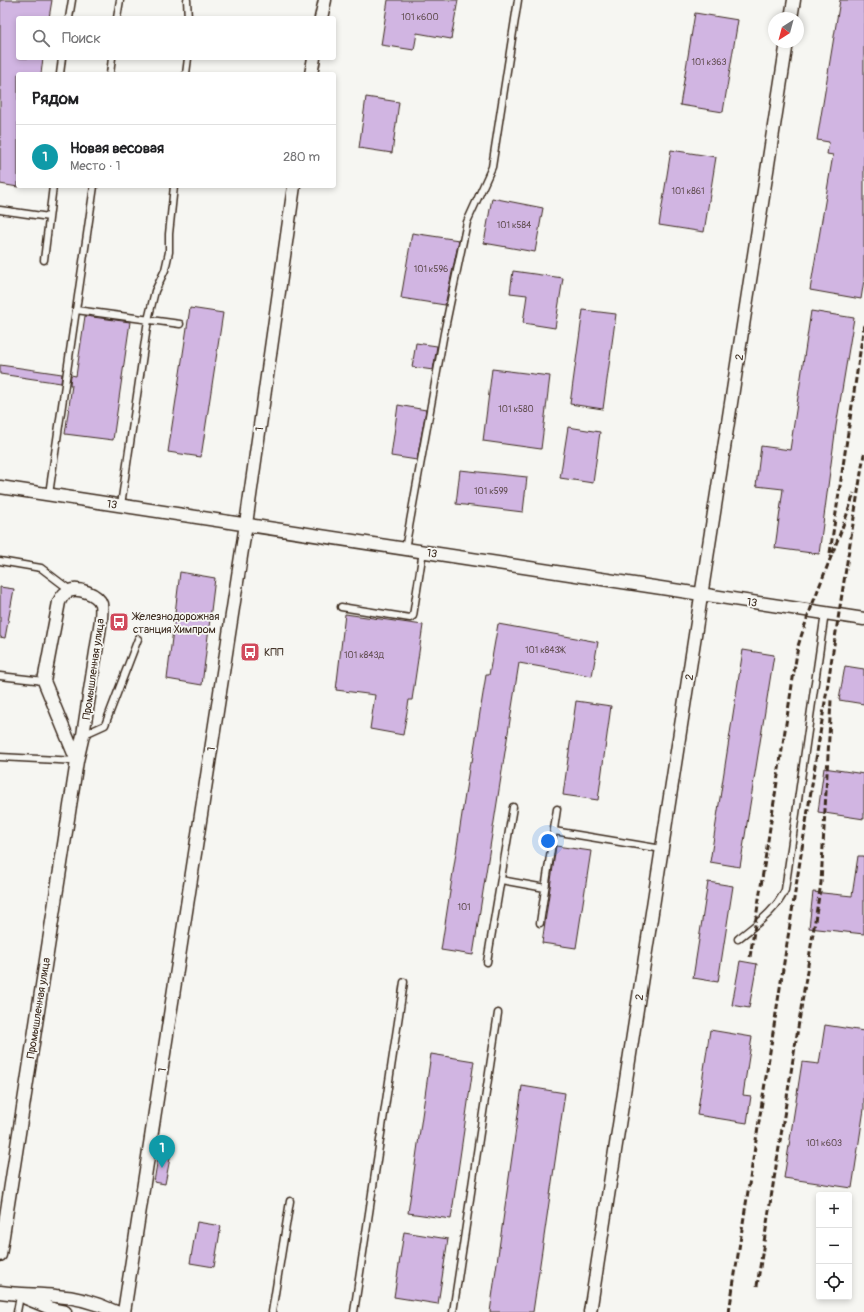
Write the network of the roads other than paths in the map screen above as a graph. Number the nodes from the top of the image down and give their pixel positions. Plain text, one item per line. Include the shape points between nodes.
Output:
1 (72, 0) edge
2 (120, 0) edge
3 (187, 0) edge
4 (326, 0) edge
5 (518, 0) edge
6 (794, 0) edge
7 (792, 12) edge
8 (69, 16) edge
9 (118, 16) edge
10 (188, 16) edge
11 (322, 16) edge
12 (786, 48) edge
13 (62, 60) edge
14 (112, 60) edge
15 (188, 60) edge
16 (314, 60) edge
17 (60, 72) edge
18 (110, 72) edge
19 (186, 72) edge
20 (311, 72) edge
21 (53, 188) edge
22 (94, 188) edge
23 (174, 188) edge
24 (294, 188) edge
25 (0, 210) edge
26 (49, 218) junction
27 (44, 260) dead end
28 (76, 310) junction
29 (148, 320) junction
30 (180, 324) dead end
31 (0, 487) edge
32 (49, 494) junction
33 (122, 505) junction
34 (246, 524) junction
35 (406, 549) junction
36 (423, 551) junction
37 (0, 561) edge
38 (70, 590) junction
39 (702, 594) junction
40 (341, 607) dead end
41 (825, 613) junction
42 (864, 619) edge
43 (138, 639) dead end
44 (0, 676) edge
45 (44, 681) junction
46 (83, 735) junction
47 (0, 757) edge
48 (77, 761) junction
49 (513, 807) dead end
50 (557, 809) dead end
51 (554, 831) junction
52 (662, 849) junction
53 (501, 880) junction
54 (545, 888) junction
55 (540, 923) dead end
56 (738, 938) dead end
57 (487, 962) dead end
58 (404, 982) dead end
59 (498, 1013) dead end
60 (290, 1201) dead end
61 (0, 1255) edge
62 (0, 1292) edge
63 (20, 1296) junction
64 (17, 1312) edge
65 (65, 1312) edge
66 (116, 1312) edge
67 (124, 1312) edge
68 (272, 1312) edge
69 (354, 1312) edge
70 (453, 1312) edge
71 (590, 1312) edge

1 - 8 lane
2 - 9 lane
3 - 10 lane
4 - 11 street
5 - 35 lane via 492,167 467,222 444,333
6 - 7 street
12 - 39 street, 2
13 - 17 lane
14 - 18 lane
15 - 19 lane
16 - 20 street
21 - 26 lane
22 - 28 lane
23 - 29 lane via 169,252
24 - 34 street, 1
25 - 26 lane
26 - 27 lane
28 - 29 lane
28 - 32 lane
29 - 30 lane
29 - 33 lane
31 - 32 street, 13
32 - 33 street, 13
33 - 34 street, 13
34 - 35 street, 13
34 - 67 street, 1
35 - 36 street, 13
36 - 39 street, 13
36 - 40 lane via 410,618
37 - 38 lane via 41,568
38 - 45 street via 58,602
38 - 46 street, Промышленная улица via 86,592 97,597 101,604 101,620
39 - 41 street, 13
39 - 52 street, 2
41 - 42 street, 13
41 - 56 lane via 785,890 774,908
43 - 46 lane via 106,725
44 - 45 lane
45 - 48 street
46 - 48 street, Промышленная улица
47 - 48 lane
48 - 61 street, Промышленная улица
49 - 53 lane
50 - 51 lane
51 - 52 lane
51 - 54 lane
52 - 71 street, 2
53 - 54 lane
53 - 57 lane
54 - 55 lane
58 - 69 lane
59 - 70 lane
60 - 68 lane
62 - 63 street
63 - 64 lane
63 - 65 street
63 - 66 street via 57,1296 97,1303

